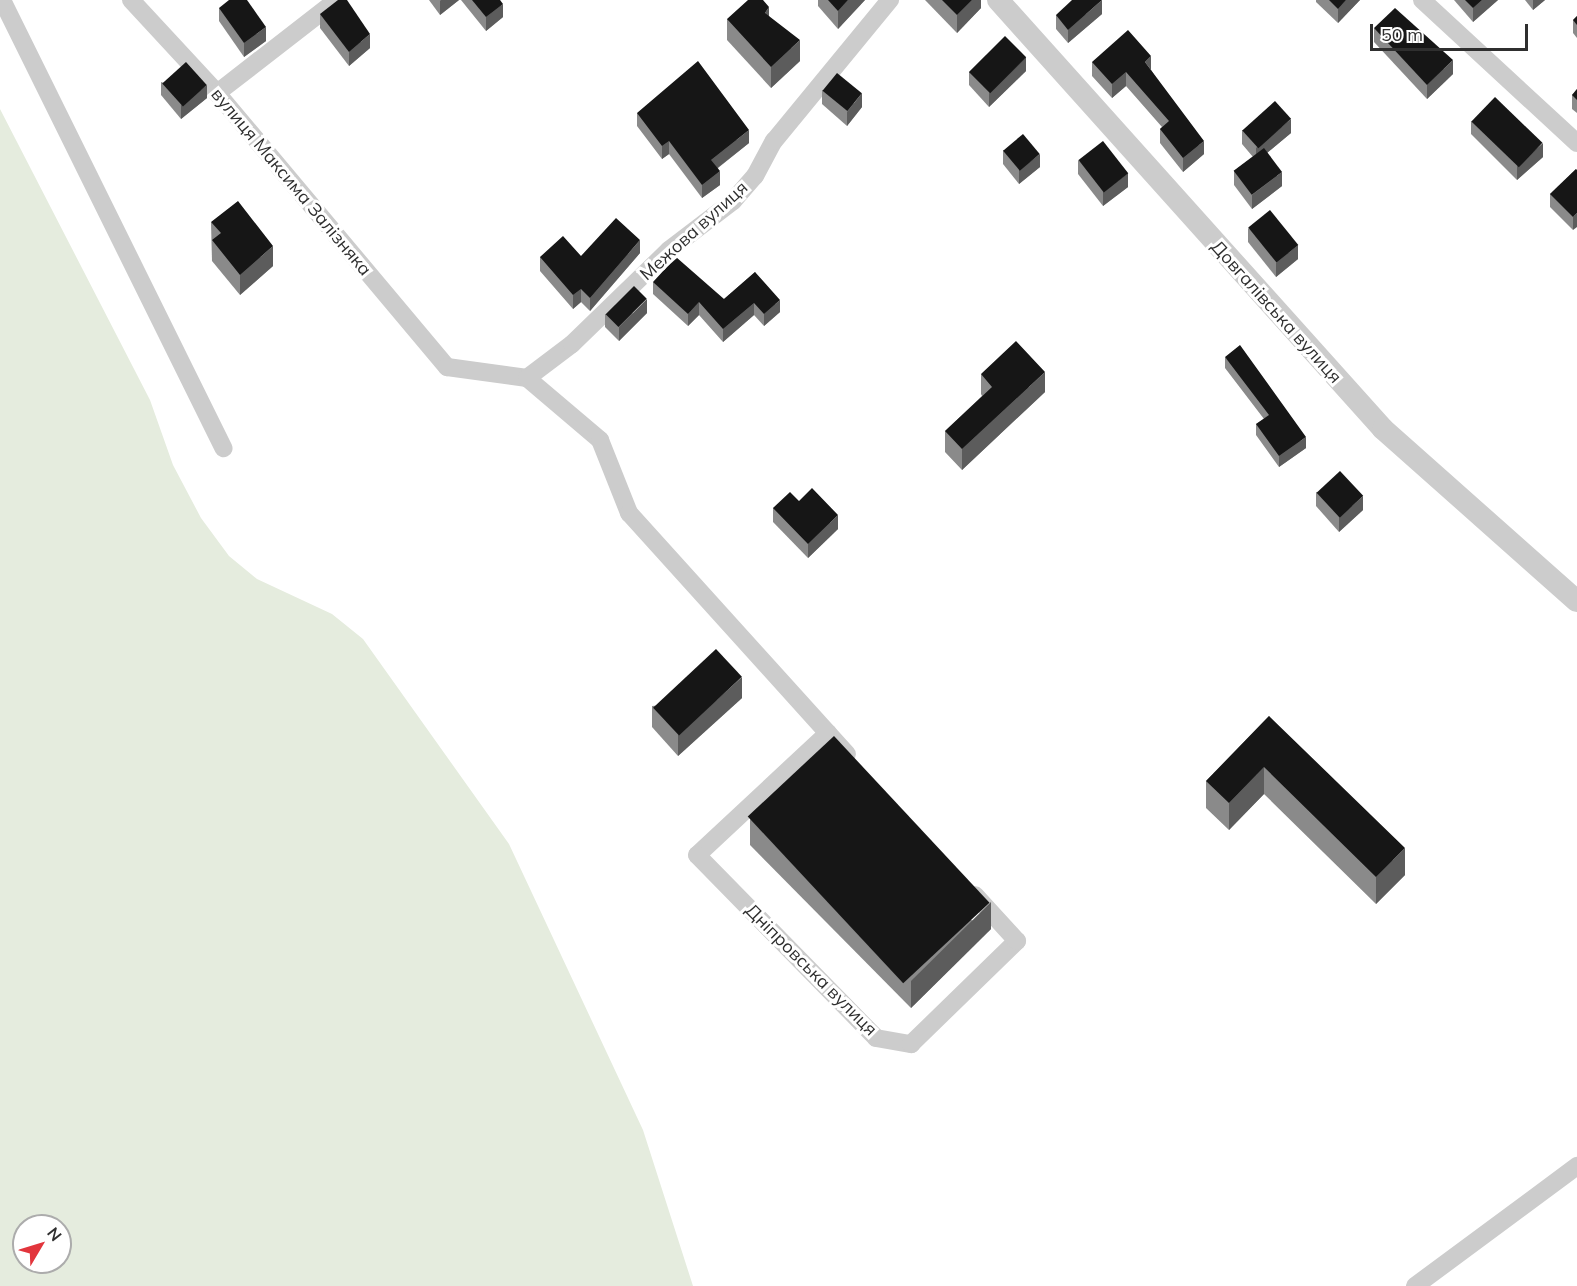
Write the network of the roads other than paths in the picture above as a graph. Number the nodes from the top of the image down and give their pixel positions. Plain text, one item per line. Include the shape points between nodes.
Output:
1 (2, 0) edge
2 (131, 0) edge
3 (337, 0) edge
4 (890, 0) edge
5 (998, 0) edge
6 (1422, 0) edge
7 (217, 93) junction
8 (1577, 142) edge
9 (527, 378) junction
10 (223, 447) dead end
11 (1577, 601) edge
12 (828, 733) junction
13 (860, 768) edge
14 (962, 880) edge
15 (1577, 1166) edge
16 (1415, 1286) edge

1 - 10 street
2 - 7 street, вулиця Максима Залізняка
3 - 7 street
4 - 9 street, Межова вулиця via 774,141 755,176 733,201 669,250 572,344
5 - 11 street, Довгалівська вулиця via 1383,429
6 - 8 street
7 - 9 street, вулиця Максима Залізняка via 447,367
9 - 12 street via 600,440 629,513
12 - 13 street
12 - 14 street, Дніпровська вулиця via 697,855 876,1038 911,1044 1017,941
15 - 16 street

